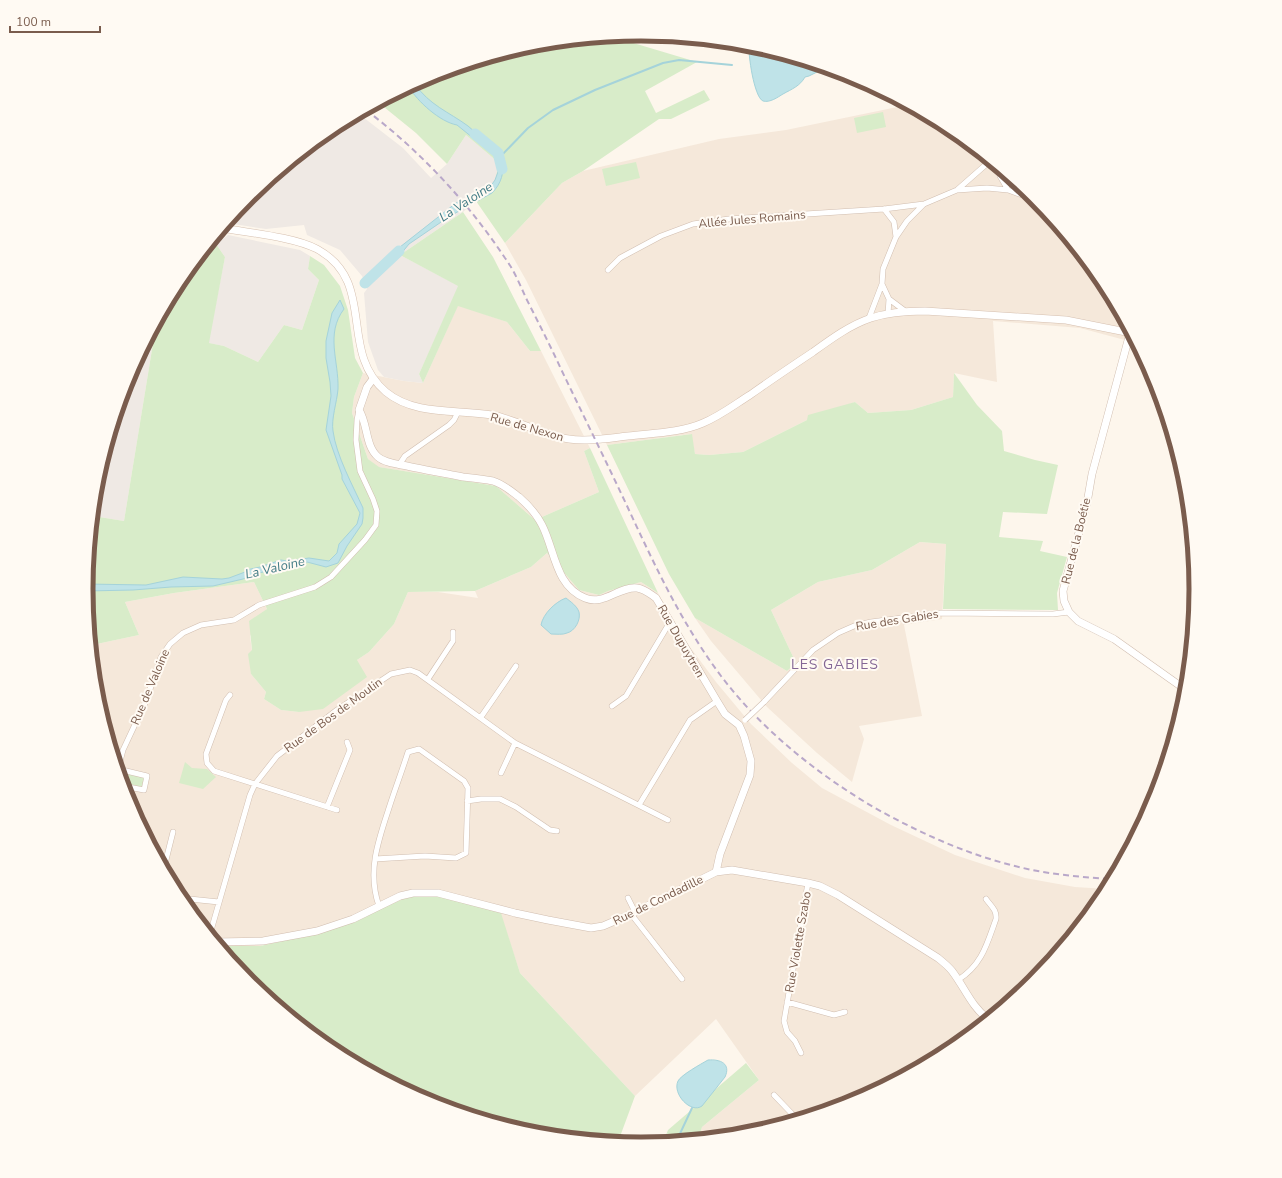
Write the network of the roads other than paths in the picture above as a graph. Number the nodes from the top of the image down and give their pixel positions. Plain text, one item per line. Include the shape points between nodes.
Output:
1 (987, 164) edge
2 (1000, 175) edge
3 (957, 190) junction
4 (1008, 190) junction
5 (1020, 194) edge
6 (924, 204) junction
7 (884, 209) junction
8 (228, 229) edge
9 (896, 237) junction
10 (608, 270) dead end
11 (882, 284) junction
12 (889, 299) junction
13 (905, 311) junction
14 (888, 314) junction
15 (869, 318) junction
16 (1124, 332) edge
17 (1128, 339) edge
18 (373, 379) junction
19 (359, 410) junction
20 (458, 412) junction
21 (399, 465) junction
22 (1069, 612) junction
23 (670, 622) junction
24 (453, 632) dead end
25 (516, 666) dead end
26 (428, 680) junction
27 (1180, 686) edge
28 (230, 695) dead end
29 (716, 701) junction
30 (612, 706) dead end
31 (481, 718) junction
32 (739, 725) junction
33 (347, 742) dead end
34 (515, 743) junction
35 (120, 760) edge
36 (124, 770) edge
37 (501, 773) dead end
38 (254, 784) junction
39 (131, 787) edge
40 (467, 801) junction
41 (639, 806) junction
42 (327, 807) junction
43 (338, 810) dead end
44 (668, 820) dead end
45 (557, 831) dead end
46 (173, 832) dead end
47 (375, 859) junction
48 (166, 862) edge
49 (716, 872) junction
50 (808, 883) junction
51 (628, 898) dead end
52 (189, 899) edge
53 (986, 899) dead end
54 (219, 902) junction
55 (379, 906) junction
56 (633, 913) junction
57 (211, 929) edge
58 (222, 942) edge
59 (682, 979) dead end
60 (958, 980) junction
61 (787, 1002) junction
62 (845, 1012) dead end
63 (984, 1016) edge
64 (801, 1053) dead end
65 (774, 1095) dead end
66 (794, 1115) edge

1 - 3 street
2 - 4 street
3 - 4 street
3 - 6 street
4 - 5 street
6 - 7 street, Allée Jules Romains
6 - 9 street
7 - 9 street via 894,222
7 - 10 street, Allée Jules Romains via 729,219 693,224 661,236 620,258
8 - 18 street, Rue de Nexon via 301,243 330,257 342,270 350,286 361,354
9 - 11 street via 883,270
11 - 12 street
11 - 15 street
12 - 13 street
12 - 14 street
13 - 14 street, Rue de Nexon
13 - 16 street, Rue de Nexon via 1066,320
14 - 15 street, Rue de Nexon
15 - 20 street, Rue de Nexon via 835,336 723,413 685,429 584,440 568,439 493,416
17 - 22 street, Rue de la Boétie via 1063,591
18 - 19 street, Rue de Valoine via 367,387
18 - 20 street, Rue de Nexon via 385,392 400,401 423,408
19 - 21 street, Rue Dupuytren via 372,450 384,461
19 - 35 street, Rue de Valoine via 356,440 360,471 377,511 376,524 365,540 330,577 315,587 260,605 234,620 201,625 183,633 170,644 161,657 146,701
20 - 21 street via 449,425 405,456
21 - 23 street, Rue Dupuytren via 503,485 535,514 542,525 557,567 574,591 586,599 596,600 637,588 656,598
22 - 27 street via 1078,621 1114,639
22 - 32 street, Rue des Gabies, bridge via 941,613 854,626 838,633 813,650
23 - 29 street, Rue Dupuytren
23 - 30 street via 626,696
24 - 26 street via 452,641
25 - 31 street
26 - 31 street, Rue de Bos de Moulin
26 - 38 street, Rue de Bos de Moulin via 410,670 392,674 337,710 277,756
28 - 38 street via 206,754 207,763 214,771
29 - 32 street, Rue Dupuytren via 725,714
29 - 41 street via 690,720
31 - 34 street, Rue de Bos de Moulin
32 - 49 street, Rue Dupuytren via 748,747 750,775 720,854
33 - 42 street via 350,750
34 - 37 street
34 - 41 street, Rue de Bos de Moulin
36 - 39 street, Rue de Valoine via 147,776 144,790
38 - 42 street
38 - 54 street, Rue de Bos de Moulin
40 - 45 street via 500,799 550,830
40 - 47 street via 466,853 456,858 425,856
40 - 47 street via 468,788 464,782 419,749 408,752 377,844
41 - 44 street, Rue de Bos de Moulin
42 - 43 street
46 - 48 street
47 - 55 street via 375,894
49 - 50 street, Rue de Condadille via 732,870
49 - 56 street, Rue de Condadille
50 - 60 street, Rue de Condadille via 838,895 938,958
50 - 61 street, Rue Violette Szabo
51 - 56 street
52 - 54 street
53 - 60 street via 995,909 996,919 978,962
54 - 57 street, Rue de Bos de Moulin
55 - 56 street, Rue de Condadille via 400,896 438,892 515,913 591,928
55 - 58 street, Rue de Condadille via 353,919 317,931 263,941
56 - 59 street
60 - 63 street, Rue de Condadille
61 - 62 street, Rue Violette Szabo via 834,1015
61 - 64 street, Rue Violette Szabo via 784,1021 787,1032
65 - 66 street

